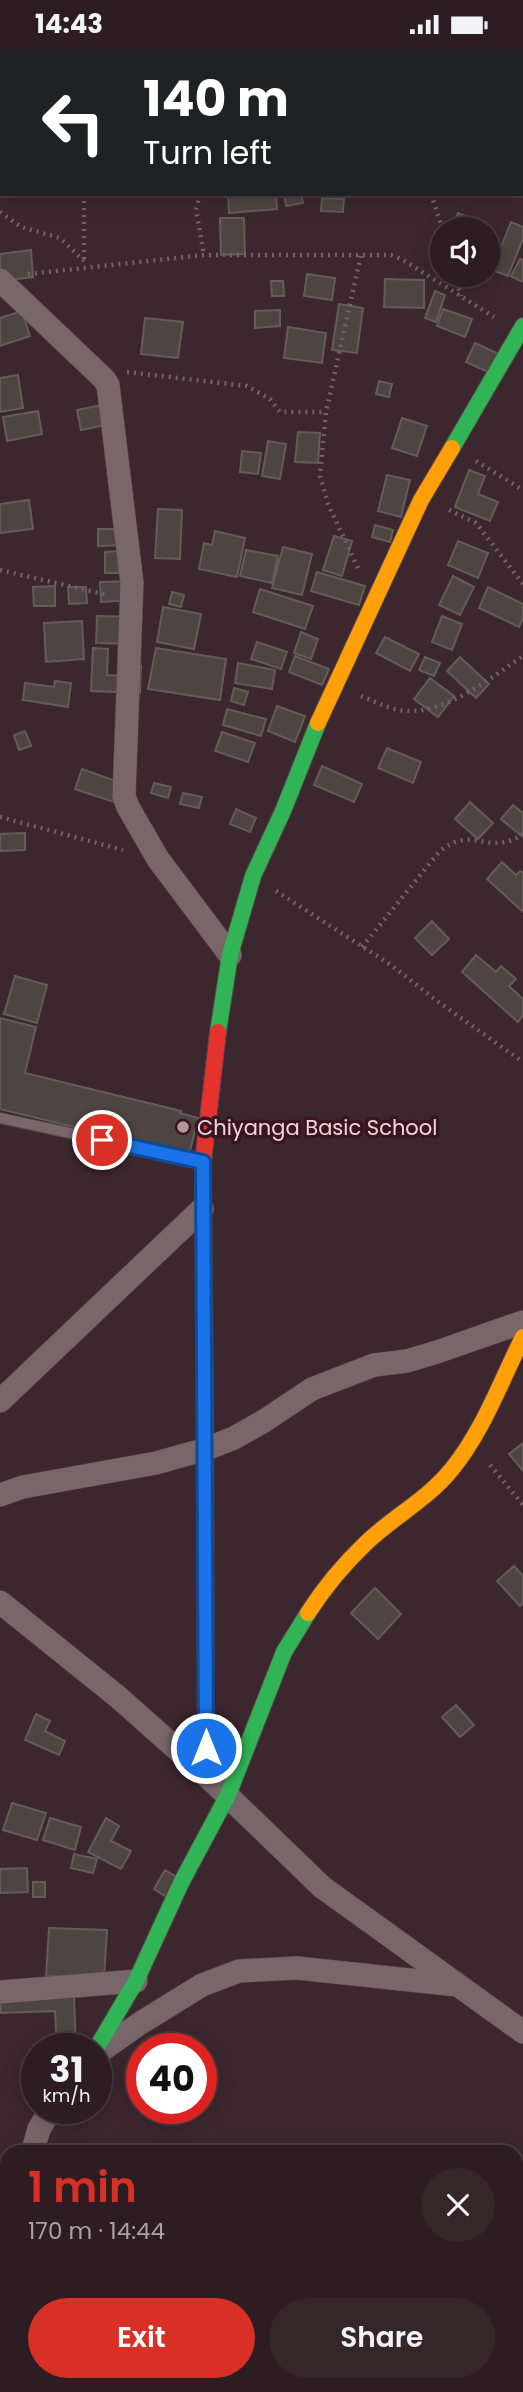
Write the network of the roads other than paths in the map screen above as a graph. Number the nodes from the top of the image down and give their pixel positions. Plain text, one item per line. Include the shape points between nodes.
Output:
1 (1, 281) edge
2 (521, 329) edge
3 (230, 955) junction
4 (0, 1118) edge
5 (203, 1162) junction
6 (202, 1209) junction
7 (523, 1322) edge
8 (523, 1337) edge
9 (0, 1401) edge
10 (206, 1449) junction
11 (0, 1495) edge
12 (0, 1602) edge
13 (206, 1775) junction
14 (228, 1795) junction
15 (136, 1981) junction
16 (458, 1985) junction
17 (0, 1991) edge
18 (523, 2032) edge
19 (107, 2033) edge
20 (112, 2042) edge
21 (42, 2124) edge
22 (34, 2145) edge

1 - 3 street via 104,379 110,392 130,566 124,796 158,859
2 - 3 street via 421,500 374,600 253,876
3 - 5 street
4 - 5 lane
5 - 6 street
6 - 9 street
6 - 10 street
7 - 10 street via 407,1361 374,1365 312,1389 264,1422
8 - 14 street via 471,1442 451,1471 367,1542 321,1593 284,1652
10 - 11 street
10 - 13 street
12 - 13 street
13 - 14 street
14 - 15 street
14 - 16 street via 322,1887
15 - 17 street
15 - 19 street
16 - 18 street
16 - 20 street via 297,1968 239,1971 202,1985
21 - 22 street

